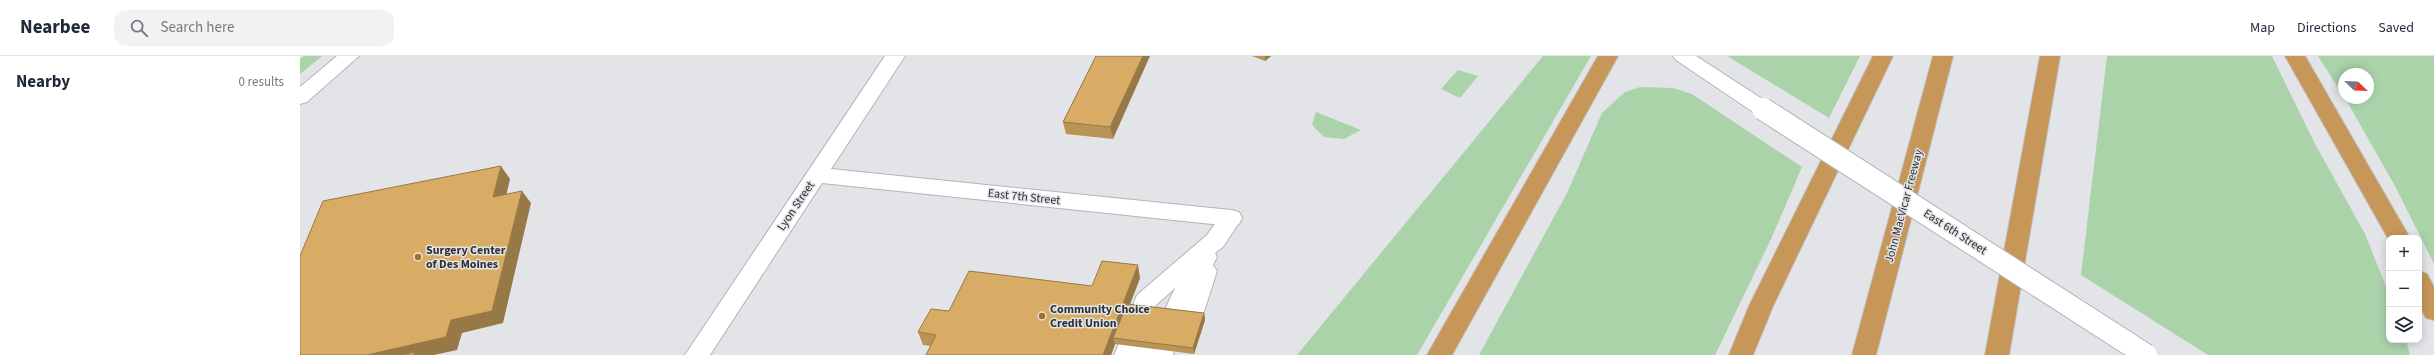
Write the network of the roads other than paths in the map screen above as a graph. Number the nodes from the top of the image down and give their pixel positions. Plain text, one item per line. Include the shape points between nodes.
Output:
1 (349, 56) edge
2 (895, 56) edge
3 (1608, 56) edge
4 (1683, 56) edge
5 (1883, 56) edge
6 (1943, 56) edge
7 (2050, 56) edge
8 (2295, 56) edge
9 (300, 97) edge
10 (817, 175) junction
11 (1231, 218) joint
12 (2397, 235) edge
13 (1215, 241) junction
14 (2422, 286) edge
15 (2434, 312) edge
16 (698, 355) edge
17 (1439, 355) edge
18 (1741, 355) edge
19 (1864, 355) edge
20 (1997, 355) edge
21 (2146, 355) edge

1 - 9 street
2 - 10 street, Lyon Street
3 - 17 highway
4 - 21 street, East 6th Street, bridge
5 - 18 highway via 1761,306
6 - 19 highway, John MacVicar Freeway
7 - 20 highway
8 - 12 highway
10 - 11 street, East 7th Street
10 - 16 street, Lyon Street
11 - 13 lane
13 - 13 lane via 1166,315 1161,303
14 - 15 highway

